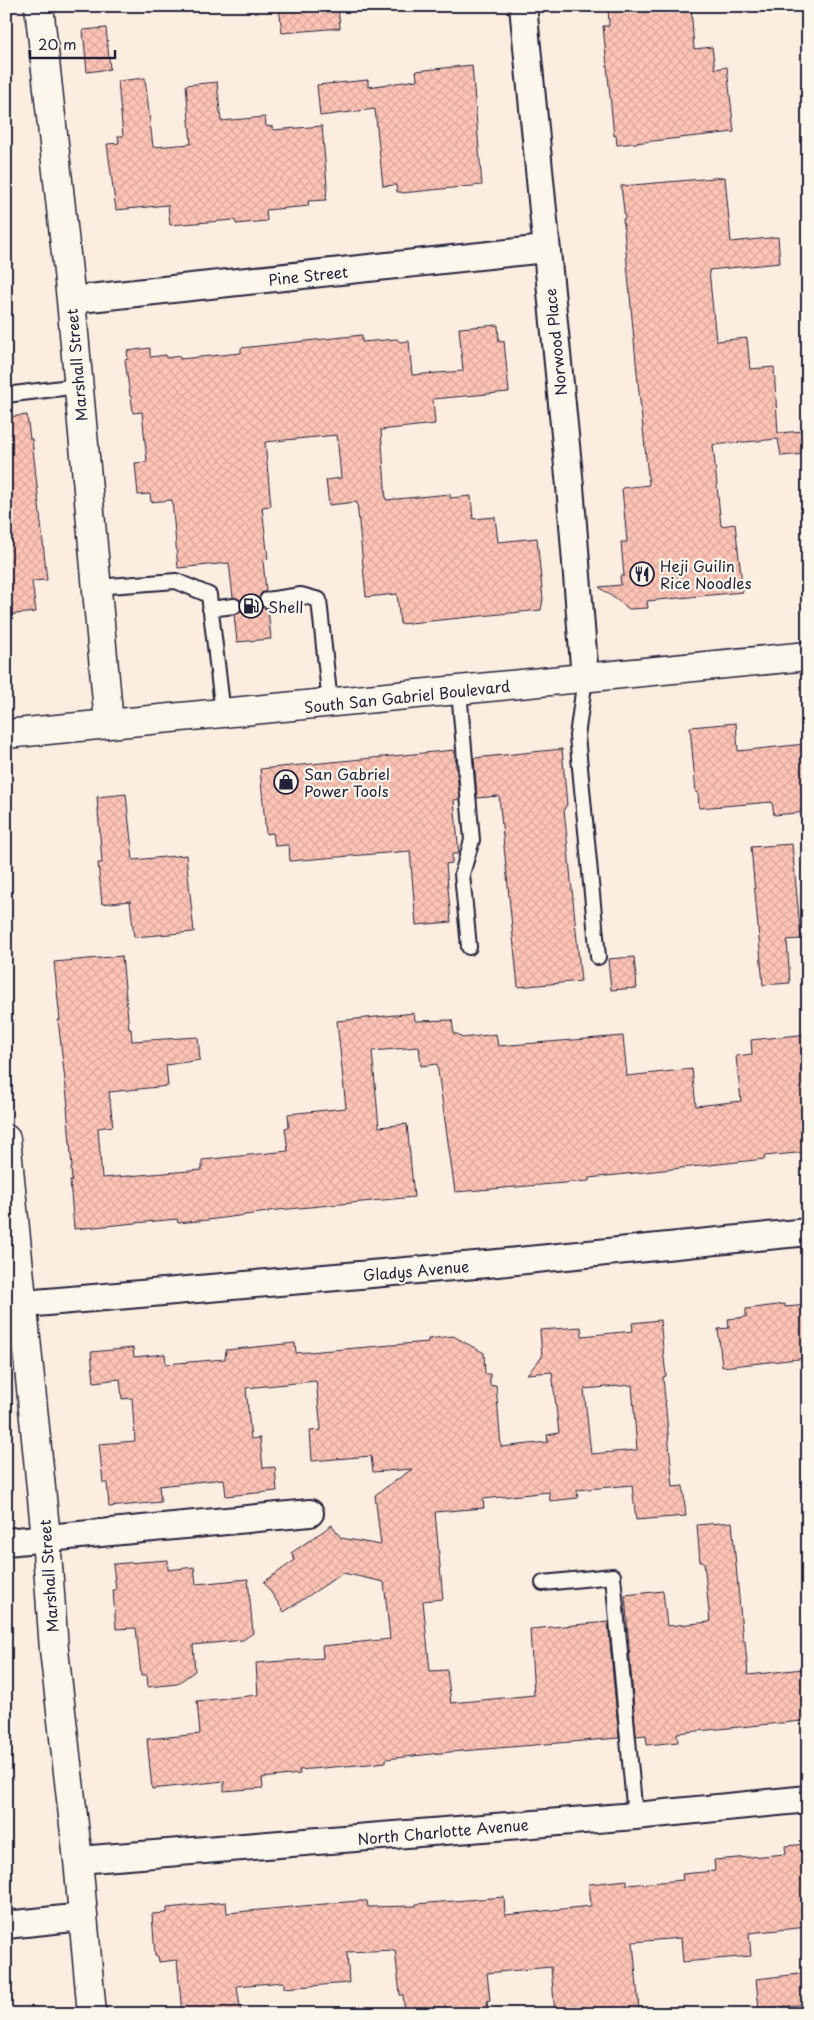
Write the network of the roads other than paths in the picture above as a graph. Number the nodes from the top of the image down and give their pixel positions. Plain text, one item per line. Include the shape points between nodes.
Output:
1 (40, 6) edge
2 (523, 6) edge
3 (545, 249) junction
4 (71, 300) junction
5 (78, 386) junction
6 (6, 395) edge
7 (96, 587) junction
8 (267, 600) dead end
9 (234, 606) dead end
10 (210, 609) junction
11 (808, 656) edge
12 (585, 678) junction
13 (459, 690) junction
14 (330, 703) junction
15 (223, 714) junction
16 (109, 724) junction
17 (6, 734) edge
18 (469, 947) dead end
19 (598, 958) dead end
20 (7, 1151) edge
21 (808, 1232) edge
22 (24, 1304) junction
23 (310, 1513) dead end
24 (46, 1538) junction
25 (6, 1542) edge
26 (543, 1583) dead end
27 (808, 1799) edge
28 (635, 1816) junction
29 (78, 1860) junction
30 (83, 1916) junction
31 (6, 1925) edge
32 (92, 2014) edge

1 - 4 street, Marshall Street
2 - 3 street, Norwood Place
3 - 4 street, Pine Street
3 - 12 street, Norwood Place via 570,486
4 - 5 street, Marshall Street
5 - 6 lane
5 - 7 street, Marshall Street
7 - 10 lane via 176,581 209,595
7 - 16 street, Marshall Street
8 - 14 lane via 301,595 319,600
9 - 10 lane
10 - 15 lane
11 - 12 street, South San Gabriel Boulevard
12 - 13 street, South San Gabriel Boulevard
12 - 19 lane via 578,736
13 - 14 street, South San Gabriel Boulevard
13 - 18 lane via 472,840 462,874
14 - 15 street, South San Gabriel Boulevard
15 - 16 street, South San Gabriel Boulevard
16 - 17 street, South San Gabriel Boulevard
20 - 22 street, Marshall Street
21 - 22 street, Gladys Avenue via 487,1264
22 - 24 street, Marshall Street
23 - 24 street
24 - 25 street
24 - 29 street, Marshall Street via 54,1650
26 - 28 lane via 613,1576
27 - 28 street, North Charlotte Avenue
28 - 29 street, North Charlotte Avenue
29 - 30 street, Marshall Street
30 - 31 street
30 - 32 street, Marshall Street

